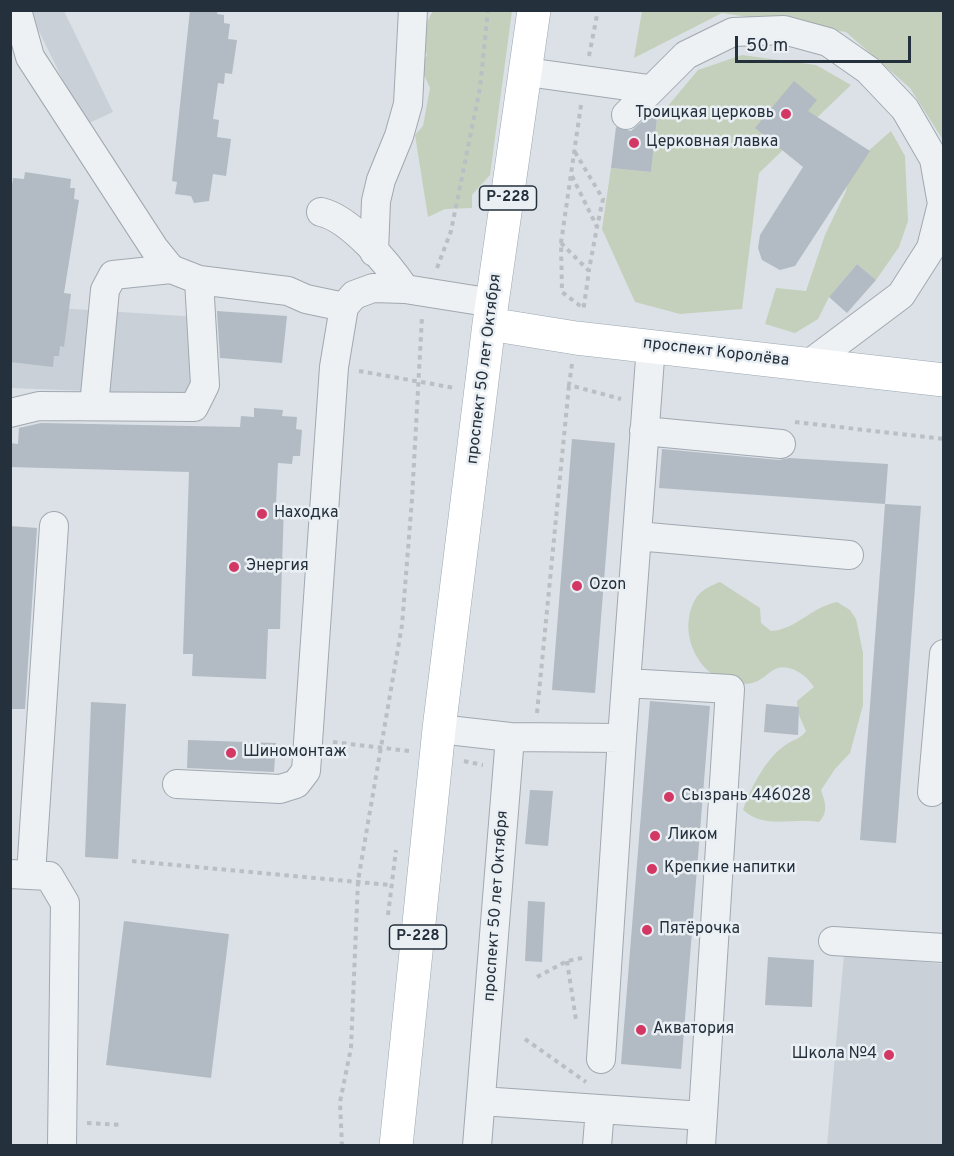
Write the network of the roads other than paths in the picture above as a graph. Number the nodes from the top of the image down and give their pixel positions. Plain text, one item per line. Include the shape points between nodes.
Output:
1 (17, 10) edge
2 (412, 10) edge
3 (534, 10) edge
4 (527, 72) junction
5 (649, 89) junction
6 (626, 115) dead end
7 (943, 205) edge
8 (321, 212) dead end
9 (374, 252) junction
10 (171, 269) junction
11 (199, 279) junction
12 (414, 292) junction
13 (344, 307) junction
14 (491, 314) junction
15 (651, 345) junction
16 (809, 364) junction
17 (944, 380) edge
18 (94, 406) junction
19 (10, 412) edge
20 (645, 418) junction
21 (782, 432) road end
22 (54, 526) dead end
23 (637, 536) junction
24 (849, 555) dead end
25 (944, 654) edge
26 (626, 683) junction
27 (439, 729) junction
28 (522, 737) junction
29 (622, 738) junction
30 (177, 784) dead end
31 (932, 792) dead end
32 (21, 874) edge
33 (833, 941) dead end
34 (944, 948) edge
35 (602, 1059) dead end
36 (594, 1097) junction
37 (481, 1101) junction
38 (703, 1116) junction
39 (63, 1134) edge
40 (396, 1146) edge
41 (477, 1146) edge
42 (597, 1146) edge
43 (701, 1146) edge

1 - 10 street via 30,57
2 - 9 street via 408,104 376,201
3 - 4 main road, проспект 50 лет Октября / Р-228
4 - 5 street
4 - 14 main road, проспект 50 лет Октября / Р-228
5 - 6 street
5 - 7 street via 686,55 733,32 784,30 828,42 868,70 905,109 934,159
7 - 16 street via 931,248 901,295
8 - 9 street via 339,218
9 - 12 street
10 - 11 street
10 - 18 street via 113,275 105,290
11 - 13 street via 288,291
11 - 18 street via 207,406
12 - 13 street via 373,288 354,295
12 - 14 street
13 - 30 street via 334,367 306,771 296,784 280,789
14 - 15 main road, проспект Королёва via 580,323
14 - 27 main road, проспект 50 лет Октября / Р-228
15 - 16 main road, проспект Королёва
15 - 20 street
16 - 17 main road, проспект Королёва
18 - 19 street via 39,406
20 - 21 street
20 - 23 street
22 - 32 street
23 - 24 street
23 - 26 street
25 - 31 street
26 - 29 street
26 - 38 street via 730,689
27 - 28 street
27 - 40 main road, проспект 50 лет Октября / Р-228
28 - 29 street
28 - 37 street, проспект 50 лет Октября
29 - 35 street
32 - 39 street via 49,876 65,903
33 - 34 street
36 - 37 street
36 - 38 street
36 - 42 street
37 - 41 street, проспект 50 лет Октября
38 - 43 street

